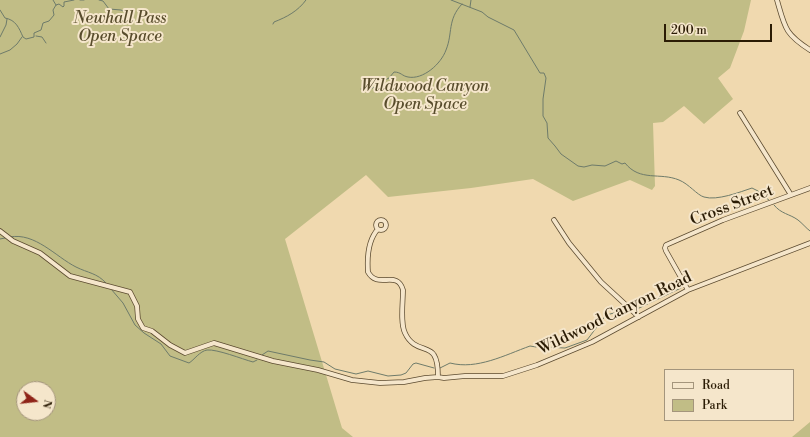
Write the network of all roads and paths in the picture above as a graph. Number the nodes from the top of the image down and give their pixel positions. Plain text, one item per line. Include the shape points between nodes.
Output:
1 (777, 0) edge
2 (810, 50) edge
3 (740, 113) dead end
4 (810, 188) edge
5 (791, 195) junction
6 (554, 220) dead end
7 (378, 229) dead end
8 (0, 231) edge
9 (810, 243) edge
10 (688, 290) junction
11 (639, 317) junction
12 (438, 376) junction

1 - 2 street via 788,33
3 - 5 street
4 - 5 street, Cross Street
5 - 10 street, Cross Street via 723,220 666,245 665,248
6 - 11 street via 601,282
7 - 12 street via 369,251 368,272 375,279 395,279 402,285 404,330 415,346 435,356
8 - 12 street, Wildwood Canyon Road via 40,254 70,276 130,292 143,328 152,331 185,353 214,343 273,361 352,380 404,382
9 - 10 street, Wildwood Canyon Road
10 - 11 street, Wildwood Canyon Road
11 - 12 street, Wildwood Canyon Road via 592,342 503,376

